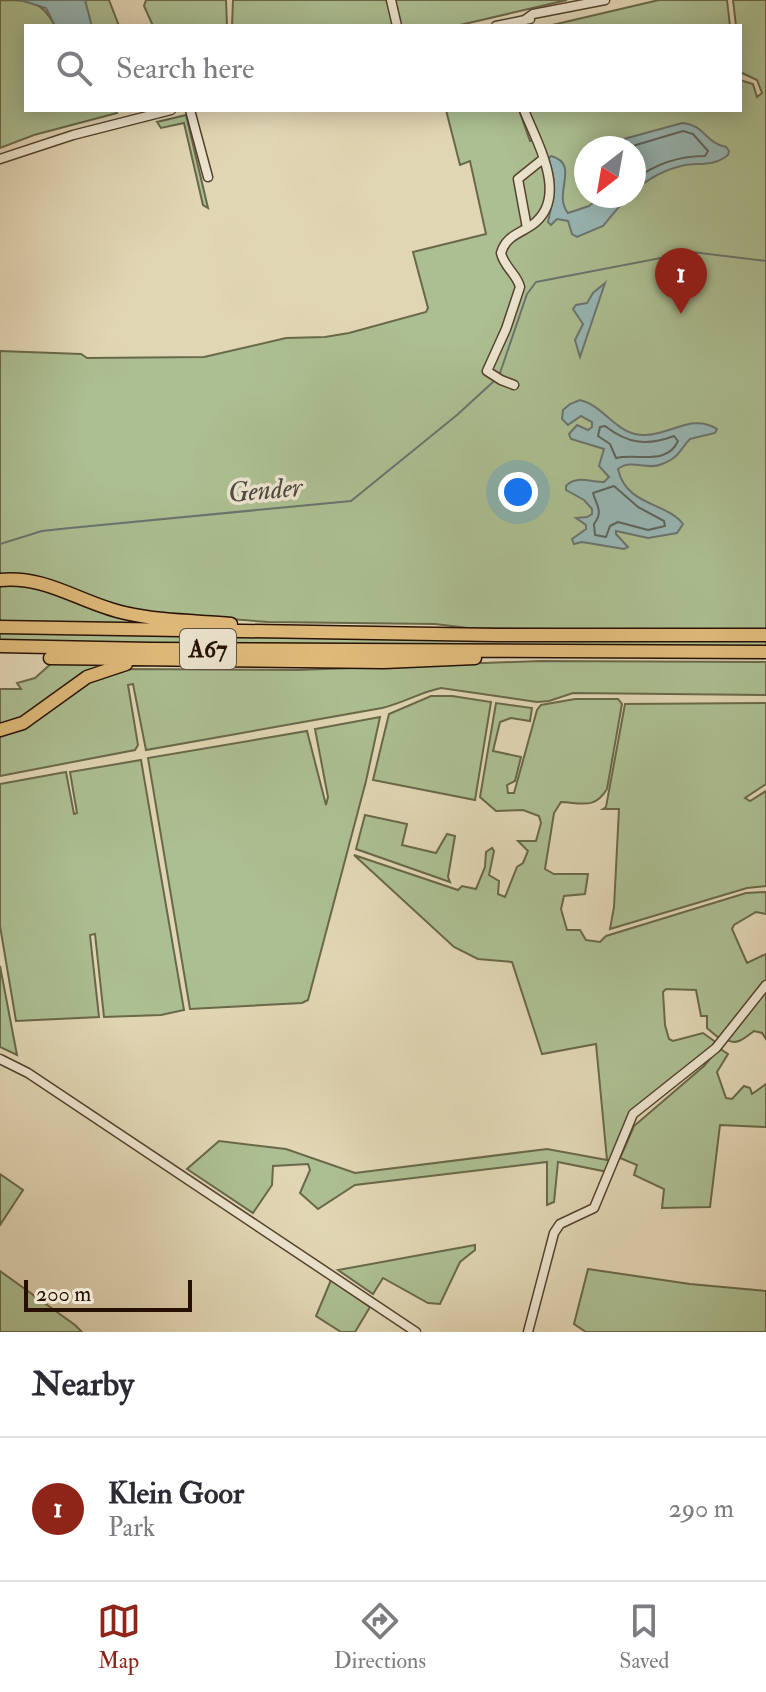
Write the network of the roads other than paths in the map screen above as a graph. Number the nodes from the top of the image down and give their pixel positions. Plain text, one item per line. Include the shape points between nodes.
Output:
1 (391, 0) edge
2 (605, 0) edge
3 (397, 24) edge
4 (505, 24) edge
5 (163, 112) edge
6 (191, 112) edge
7 (525, 112) edge
8 (0, 159) edge
9 (543, 159) junction
10 (208, 177) dead end
11 (527, 228) junction
12 (514, 385) dead end
13 (0, 580) edge
14 (0, 627) edge
15 (282, 631) junction
16 (766, 635) edge
17 (0, 646) edge
18 (534, 651) junction
19 (766, 652) edge
20 (50, 658) dead end
21 (170, 660) junction
22 (0, 730) edge
23 (766, 985) edge
24 (0, 1059) edge
25 (416, 1332) edge
26 (528, 1332) edge

1 - 3 street
2 - 4 street
5 - 8 street
6 - 10 street
7 - 9 street
9 - 11 street via 548,202
9 - 11 street via 518,179
11 - 12 street via 503,245 504,263 520,287 487,371
13 - 15 highway, A67 via 41,582 127,614
14 - 15 highway, A67
15 - 16 highway, A67
17 - 18 highway, A67
18 - 19 highway, A67
18 - 21 highway, A67 via 384,662
20 - 21 highway, A67
21 - 22 highway, A67 via 127,664 87,677 23,723
23 - 26 street via 716,1048 633,1114 594,1208 560,1224 554,1233
24 - 25 street

